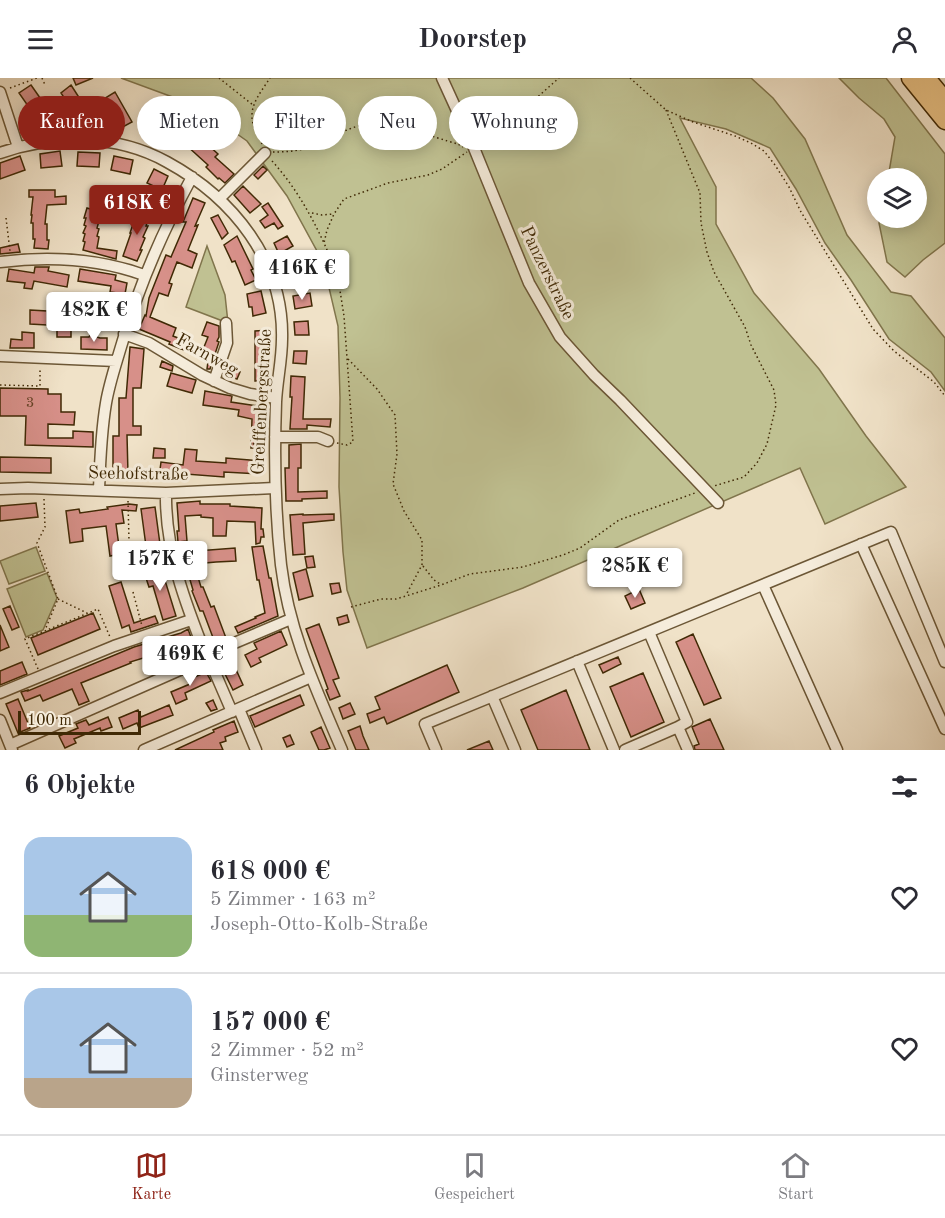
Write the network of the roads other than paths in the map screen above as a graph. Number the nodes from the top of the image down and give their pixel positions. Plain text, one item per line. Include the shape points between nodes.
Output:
1 (442, 78) edge
2 (910, 78) edge
3 (927, 78) edge
4 (0, 92) edge
5 (945, 100) edge
6 (945, 121) edge
7 (125, 146) edge
8 (18, 147) joint
9 (0, 153) edge
10 (265, 153) road end
11 (192, 177) junction
12 (220, 198) junction
13 (5, 261) edge
14 (144, 275) junction
15 (226, 323) dead end
16 (124, 334) junction
17 (0, 356) edge
18 (117, 361) junction
19 (214, 381) junction
20 (276, 398) junction
21 (275, 437) junction
22 (328, 441) road end
23 (274, 488) junction
24 (0, 489) edge
25 (99, 490) junction
26 (166, 493) junction
27 (718, 503) dead end
28 (861, 544) junction
29 (763, 585) junction
30 (291, 619) junction
31 (191, 620) junction
32 (649, 632) junction
33 (206, 657) junction
34 (577, 661) junction
35 (945, 662) edge
36 (310, 677) junction
37 (0, 693) edge
38 (492, 696) junction
39 (236, 711) junction
40 (0, 720) edge
41 (678, 727) junction
42 (945, 729) edge
43 (11, 747) edge
44 (144, 750) edge
45 (256, 750) edge
46 (342, 750) edge
47 (436, 750) edge
48 (515, 750) edge
49 (614, 750) edge
50 (625, 750) edge
51 (688, 750) edge
52 (837, 750) edge

1 - 27 street, Panzerstraße via 529,283 560,337
2 - 6 highway
3 - 5 highway
4 - 8 street
7 - 11 street, Greiffenbergstraße via 153,154
8 - 9 street, Greiffenbergstraße
10 - 12 street
11 - 12 street, Greiffenbergstraße
11 - 14 street
12 - 20 street, Greiffenbergstraße via 246,228 274,282 282,340
13 - 14 street via 73,259
14 - 16 street
15 - 19 street via 227,344
16 - 18 street
16 - 19 street, Farnweg via 162,349
17 - 18 street
18 - 25 street via 106,402
19 - 20 street, Farnweg via 250,394
20 - 21 street, Greiffenbergstraße
21 - 22 street via 318,437
21 - 23 street, Greiffenbergstraße
23 - 26 street, Seehofstraße
23 - 30 street, Greiffenbergstraße
24 - 25 street, Seehofstraße
25 - 26 street, Seehofstraße
26 - 31 street via 176,571
28 - 29 street
28 - 35 street via 891,532
28 - 42 street
29 - 32 street
29 - 52 street
30 - 33 street
30 - 36 street, Greiffenbergstraße
31 - 33 street
31 - 37 street via 114,646
32 - 34 street
32 - 41 street via 687,722
33 - 39 street
33 - 43 street
34 - 38 street
34 - 49 street
36 - 39 street
36 - 46 street, Greiffenbergstraße
38 - 47 street via 425,724
38 - 48 street
39 - 44 street
39 - 45 street
40 - 43 street
41 - 50 street
41 - 51 street

